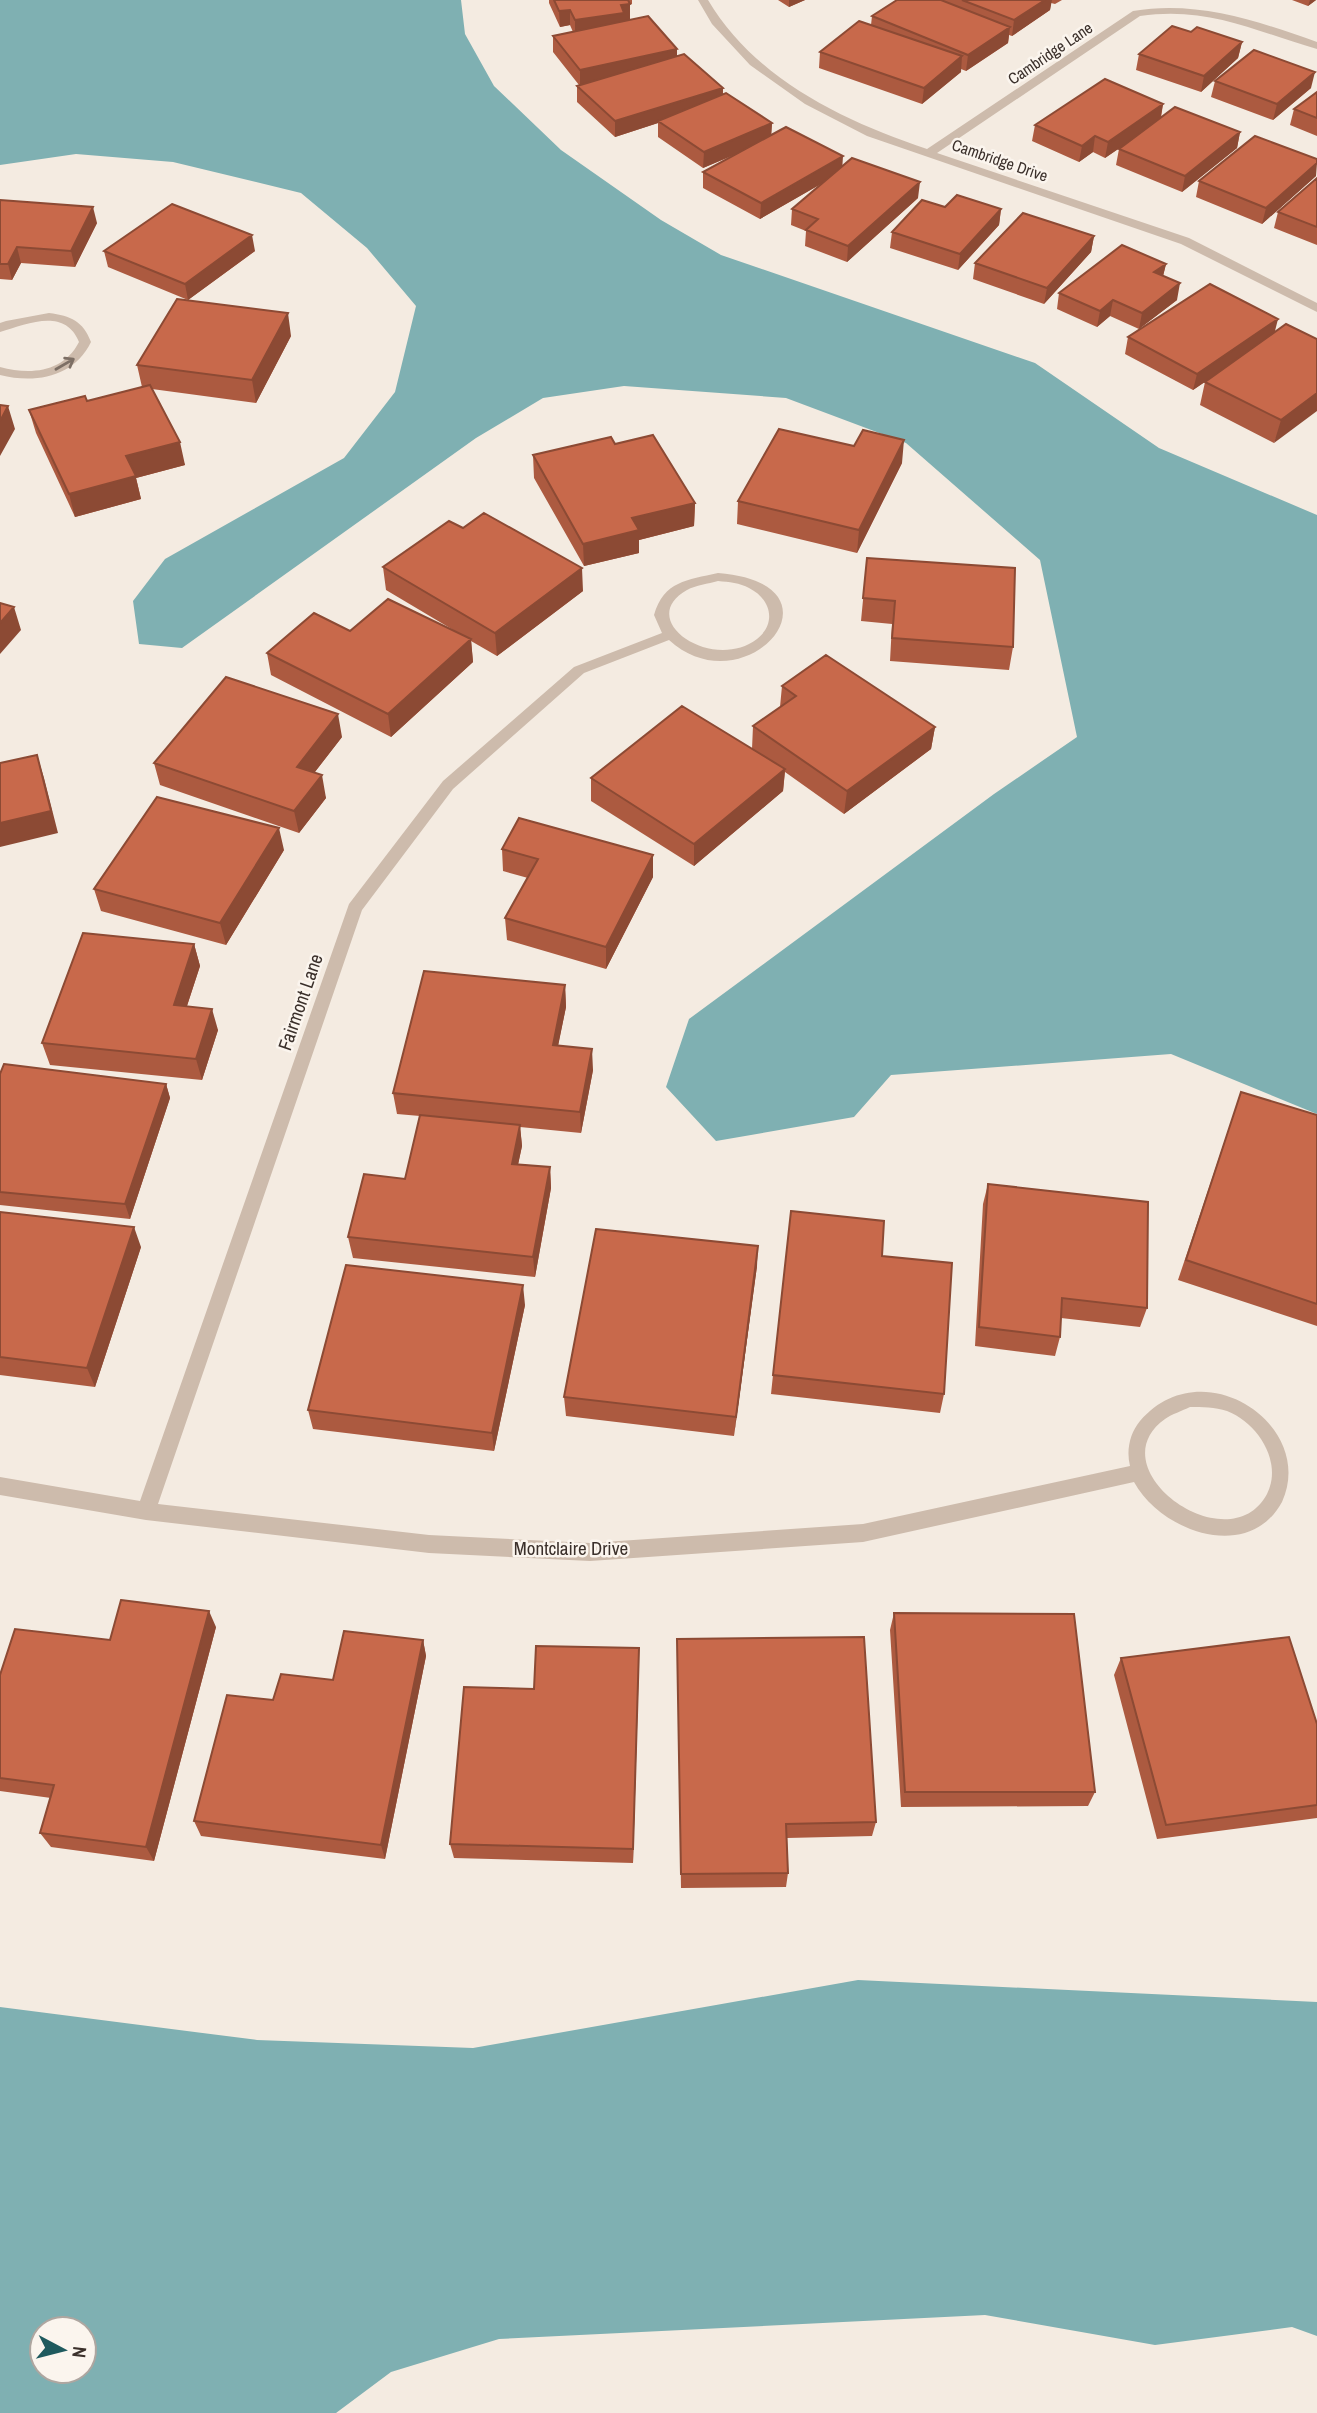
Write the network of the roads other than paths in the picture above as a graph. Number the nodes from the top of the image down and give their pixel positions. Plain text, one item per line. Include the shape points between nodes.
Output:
1 (703, 0) edge
2 (1317, 46) edge
3 (930, 152) junction
4 (1317, 308) edge
5 (0, 328) edge
6 (0, 371) edge
7 (669, 635) junction
8 (1139, 1472) junction
9 (0, 1486) edge
10 (146, 1511) junction

1 - 3 street, Cambridge Drive via 716,22 754,63 809,102 872,134
2 - 3 street, Cambridge Lane via 1205,10 1161,7 1137,13
3 - 4 street, Cambridge Drive via 1185,241
6 -> 5 street via 48,373 74,360 85,342 76,325 47,316 13,321
7 - 7 street via 680,645 714,655 750,650 774,631 776,607 755,586 728,578 698,579 668,596 661,609
7 - 10 street, Fairmont Lane via 579,670 448,785 355,908
8 - 8 street via 1150,1494 1169,1512 1220,1529 1244,1525 1265,1514 1278,1496 1283,1475 1280,1452 1269,1433 1253,1417 1210,1399 1167,1405 1151,1417 1140,1433 1136,1452
8 - 10 street, Montclaire Drive via 863,1533 590,1552 429,1544
9 - 10 street, Montclaire Drive

